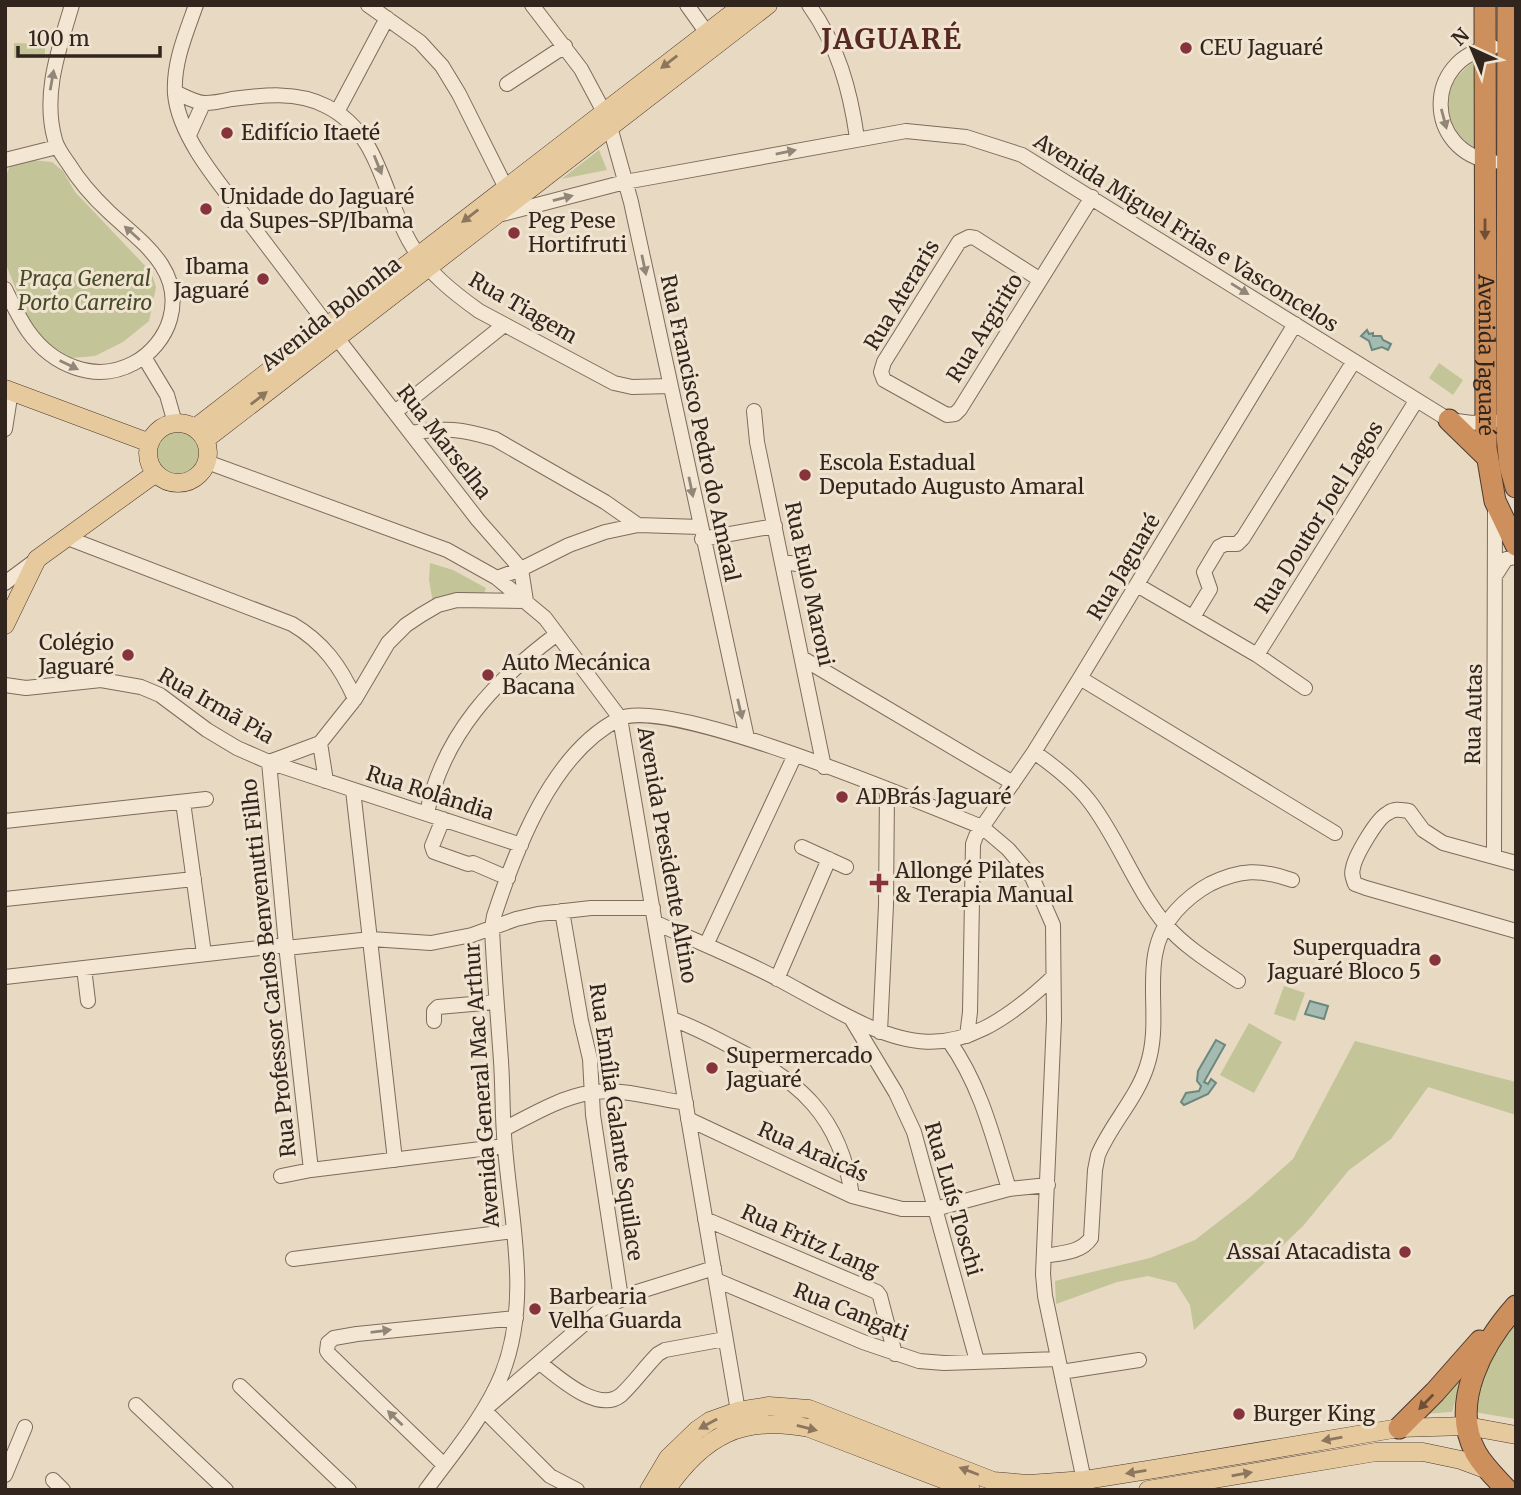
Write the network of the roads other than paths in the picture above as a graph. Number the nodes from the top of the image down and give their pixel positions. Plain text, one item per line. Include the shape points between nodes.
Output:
1 (72, 5) edge
2 (196, 5) edge
3 (368, 5) edge
4 (532, 5) edge
5 (687, 5) edge
6 (743, 5) edge
7 (768, 5) edge
8 (809, 5) edge
9 (1485, 5) edge
10 (1508, 5) edge
11 (387, 18) junction
12 (707, 33) junction
13 (565, 46) junction
14 (1485, 48) junction
15 (1512, 48) edge
16 (507, 84) dead end
17 (175, 92) junction
18 (203, 104) junction
19 (337, 112) junction
20 (607, 120) junction
21 (189, 135) junction
22 (858, 138) junction
23 (57, 147) junction
24 (5, 160) edge
25 (1485, 161) junction
26 (1511, 161) edge
27 (625, 183) junction
28 (1091, 197) junction
29 (517, 198) junction
30 (424, 261) junction
31 (1039, 279) junction
32 (5, 289) edge
33 (1295, 324) junction
34 (504, 325) junction
35 (333, 332) junction
36 (144, 357) junction
37 (1354, 361) junction
38 (884, 380) joint
39 (670, 386) junction
40 (8, 390) edge
41 (1416, 401) junction
42 (754, 411) dead end
43 (395, 412) junction
44 (1507, 417) junction
45 (1449, 419) junction
46 (1485, 422) junction
47 (175, 423) junction
48 (5, 429) edge
49 (411, 433) junction
50 (200, 434) junction
51 (150, 443) junction
52 (1486, 456) junction
53 (207, 462) junction
54 (156, 473) junction
55 (1515, 484) edge
56 (1495, 501) junction
57 (638, 525) junction
58 (775, 526) junction
59 (701, 533) junction
60 (65, 537) junction
61 (1516, 545) edge
62 (1516, 557) edge
63 (37, 559) junction
64 (783, 562) junction
65 (804, 565) dead end
66 (521, 569) junction
67 (1497, 573) junction
68 (497, 578) junction
69 (5, 583) edge
70 (1137, 585) junction
71 (526, 601) junction
72 (1193, 617) junction
73 (5, 625) edge
74 (557, 634) junction
75 (1257, 655) junction
76 (802, 658) junction
77 (1080, 678) junction
78 (5, 685) edge
79 (26, 688) junction
80 (1305, 688) dead end
81 (5, 695) edge
82 (355, 699) junction
83 (620, 718) junction
84 (747, 738) junction
85 (320, 743) junction
86 (1034, 752) junction
87 (795, 755) junction
88 (270, 762) junction
89 (824, 767) junction
90 (326, 780) junction
91 (1013, 783) junction
92 (887, 789) junction
93 (354, 790) junction
94 (206, 799) dead end
95 (183, 802) junction
96 (426, 813) junction
97 (443, 818) junction
98 (5, 821) edge
99 (982, 827) junction
100 (1335, 833) dead end
101 (521, 845) junction
102 (802, 847) dead end
103 (1494, 856) junction
104 (829, 859) junction
105 (1516, 863) edge
106 (846, 867) dead end
107 (508, 878) junction
108 (194, 879) junction
109 (1293, 880) dead end
110 (5, 899) edge
111 (562, 911) junction
112 (654, 915) junction
113 (1166, 924) junction
114 (492, 928) junction
115 (1516, 931) edge
116 (371, 939) junction
117 (706, 945) junction
118 (286, 947) junction
119 (204, 954) junction
120 (83, 968) junction
121 (5, 977) edge
122 (1053, 977) junction
123 (777, 979) junction
124 (1238, 981) dead end
125 (89, 1001) dead end
126 (495, 1002) junction
127 (851, 1018) junction
128 (672, 1019) junction
129 (434, 1021) dead end
130 (880, 1032) junction
131 (967, 1036) junction
132 (949, 1041) junction
133 (591, 1092) junction
134 (686, 1103) junction
135 (688, 1119) junction
136 (504, 1129) junction
137 (505, 1146) junction
138 (395, 1160) junction
139 (311, 1170) junction
140 (281, 1177) dead end
141 (1048, 1185) junction
142 (1009, 1189) junction
143 (852, 1196) junction
144 (935, 1209) junction
145 (705, 1219) junction
146 (514, 1231) junction
147 (1044, 1256) junction
148 (293, 1259) dead end
149 (715, 1274) junction
150 (621, 1298) junction
151 (1516, 1299) edge
152 (1516, 1306) edge
153 (516, 1318) junction
154 (725, 1339) junction
155 (895, 1354) junction
156 (1139, 1360) dead end
157 (977, 1361) junction
158 (540, 1363) junction
159 (1059, 1365) junction
160 (240, 1386) dead end
161 (136, 1405) dead end
162 (484, 1410) junction
163 (738, 1411) junction
164 (1467, 1426) junction
165 (26, 1427) dead end
166 (1399, 1428) junction
167 (1516, 1435) edge
168 (444, 1465) junction
169 (1170, 1467) junction
170 (1488, 1470) junction
171 (5, 1475) edge
172 (1516, 1476) edge
173 (1085, 1485) edge
174 (947, 1486) edge
175 (1163, 1489) edge
176 (226, 1490) edge
177 (349, 1490) edge
178 (426, 1490) edge
179 (577, 1490) edge
180 (649, 1490) edge
181 (666, 1490) edge
182 (971, 1490) edge
183 (1507, 1490) edge

23 -> 1 street via 51,84
2 - 17 street, Rua Marselha via 179,53
3 - 11 street
4 - 13 street, Rua Francisco Pedro do Amaral
5 - 12 street
6 - 12 main road, Avenida Bolonha
7 - 20 main road, Avenida Bolonha
8 - 22 street via 843,70
9 - 14 highway, Avenida Jaguaré
10 - 15 highway, Avenida Jaguaré
11 - 19 street
11 - 29 street via 420,42 442,66
12 -> 20 main road, Avenida Bolonha
13 - 16 street
13 - 20 street, Rua Francisco Pedro do Amaral
14 - 15 street
14 - 25 highway, Avenida Jaguaré
14 -> 25 street via 1452,69 1440,105 1453,141 1467,154
15 - 26 highway, Avenida Jaguaré
17 - 18 street
17 - 21 street, Rua Marselha
18 - 19 street, Rua Tiagem via 286,95 314,100
18 - 21 street
19 -> 30 street, Rua Tiagem via 370,148 393,209
20 - 27 street, Rua Francisco Pedro do Amaral
20 - 29 main road, Avenida Bolonha
21 - 35 street, Rua Marselha via 216,178
27 -> 22 street, Avenida Miguel Frias e Vasconcelos
22 - 28 street, Avenida Miguel Frias e Vasconcelos via 906,131 965,137 1022,155
23 - 24 street
36 -> 23 street via 170,319 173,294 169,275 155,254 95,198
25 - 26 street
25 -> 46 highway, Avenida Jaguaré
26 - 44 highway, Avenida Jaguaré
29 -> 27 street, Avenida Miguel Frias e Vasconcelos
27 -> 39 street, Rua Francisco Pedro do Amaral
28 - 31 street, Rua Argirito
28 -> 33 street, Avenida Miguel Frias e Vasconcelos
29 -> 30 main road, Avenida Bolonha
29 - 30 main road, Avenida Bolonha
30 - 34 street, Rua Tiagem via 459,297
30 - 35 main road, Avenida Bolonha
31 - 38 street, Rua Argirito via 954,414 947,415
31 - 38 street, Rua Ateraris via 975,239 959,242 884,362
32 -> 36 street via 28,332 69,366 92,373 113,371
33 - 37 street, Avenida Miguel Frias e Vasconcelos
33 - 70 street, Rua Jaguaré
34 - 39 street, Rua Tiagem via 614,383
34 - 43 street
35 - 43 street, Rua Marselha
35 - 50 main road, Avenida Bolonha
36 - 47 street via 167,394
37 - 41 street, Avenida Miguel Frias e Vasconcelos
37 - 72 street via 1243,538 1237,544 1219,547 1204,572 1209,591
39 -> 59 street, Rua Francisco Pedro do Amaral
40 - 48 street
40 - 51 main road
41 - 45 street, Avenida Miguel Frias e Vasconcelos
41 - 75 street, Rua Doutor Joel Lagos
42 - 58 street, Rua Eulo Maroni
43 - 49 street, Rua Marselha
44 - 46 street, Avenida Miguel Frias e Vasconcelos
44 - 55 highway, Avenida Jaguaré
45 - 46 street, Avenida Miguel Frias e Vasconcelos
45 - 52 highway
46 - 52 highway, Avenida Jaguaré
47 - 50 main road via 186,424
47 - 51 main road via 160,429
49 - 57 street via 455,429 495,439
49 - 66 street, Rua Marselha
50 - 53 main road via 208,447
51 - 54 main road via 149,459
52 - 56 highway, Avenida Jaguaré
53 - 54 main road via 196,477 185,482 166,480
53 - 68 street, Avenida Presidente Altino via 447,550
54 - 60 main road
55 - 56 street
56 - 61 highway, Avenida Jaguaré
56 - 67 street, Rua Autas
57 - 59 street
57 - 66 street via 580,540
58 - 59 street
58 - 64 street, Rua Eulo Maroni
59 -> 84 street, Rua Francisco Pedro do Amaral
60 - 63 main road
60 - 82 street via 292,624 320,643 345,676
62 - 67 street via 1506,559
63 - 69 street
63 - 73 main road
64 - 65 street
64 - 76 street, Rua Eulo Maroni
66 - 68 street
66 - 71 street
67 - 103 street, Rua Autas
68 - 71 street, Avenida Presidente Altino
70 - 72 street
70 - 77 street, Rua Jaguaré
71 - 74 street, Avenida Presidente Altino
71 - 82 street via 457,600 421,615 388,643
72 - 75 street
74 - 83 street, Avenida Presidente Altino
74 - 96 street via 481,700 453,741
75 - 80 street
76 - 89 street, Rua Eulo Maroni
76 - 91 street
77 - 86 street, Rua Jaguaré
77 - 100 street
78 - 79 street, Rua Irmã Pia
79 - 81 street, Rua Irmã Pia
79 - 88 street, Rua Irmã Pia via 101,680 141,687 237,748
82 - 85 street
83 - 84 street via 649,715 675,719
83 - 101 street, Avenida General Mac Arthur via 579,750 553,779
83 - 112 street, Avenida Presidente Altino
84 - 87 street
85 - 88 street, Rua Irmã Pia
85 - 90 street
86 - 91 street, Rua Jaguaré
86 - 113 street via 1090,801
87 - 89 street
87 - 117 street
88 - 90 street, Rua Rolândia
88 - 118 street, Rua Professor Carlos Benvenutti Filho
89 - 92 street
90 - 93 street, Rua Rolândia
91 - 99 street, Rua Jaguaré
92 - 99 street
92 - 130 street
93 - 96 street, Rua Rolândia
93 - 116 street
94 - 95 street
95 - 98 street
95 - 108 street
96 - 97 street, Rua Rolândia
97 - 101 street, Rua Rolândia
97 - 107 street via 434,852
99 - 122 street via 1008,849 1040,892 1053,925
99 - 131 street, Rua Jaguaré via 973,844
101 - 107 street, Avenida General Mac Arthur
102 - 104 street
103 - 105 street
103 - 115 street via 1443,843 1423,830 1409,811 1398,809 1377,823 1353,866 1352,877 1366,888
104 - 106 street
104 - 123 street
107 - 114 street, Avenida General Mac Arthur
108 - 110 street
108 - 119 street
109 - 113 street via 1257,871 1230,876 1196,892
111 - 112 street via 620,907
111 - 114 street
111 - 133 street, Rua Emília Galante Squilace via 590,1059
112 - 117 street
112 - 128 street, Avenida Presidente Altino
113 - 124 street via 1189,947
113 - 147 street via 1154,952 1153,1026 1147,1066 1098,1155 1091,1238 1075,1250
114 - 116 street via 431,943
114 - 126 street, Avenida General Mac Arthur
116 - 118 street
116 - 138 street
117 - 123 street
118 - 119 street
118 - 139 street, Rua Professor Carlos Benvenutti Filho
119 - 120 street
120 - 121 street
120 - 125 street
122 - 131 street via 1022,1005
122 - 141 street
123 - 127 street
126 - 129 street via 438,1007
126 - 136 street, Avenida General Mac Arthur
127 - 130 street
127 - 144 street, Rua Luís Toschi via 904,1107
128 - 134 street, Avenida Presidente Altino
128 - 143 street via 760,1061 803,1091 839,1146
130 - 132 street via 901,1040
131 - 132 street
132 - 142 street via 985,1108
133 - 134 street
133 - 136 street via 556,1103
133 - 150 street, Rua Emília Galante Squilace
134 - 135 street, Avenida Presidente Altino
135 - 143 street, Rua Araicás
135 - 145 street, Avenida Presidente Altino
136 - 137 street, Avenida General Mac Arthur
137 - 138 street
137 - 146 street, Avenida General Mac Arthur
138 - 139 street
139 - 140 street
141 - 142 street, Rua Araicás
141 - 147 street
142 - 144 street, Rua Araicás
143 - 144 street, Rua Araicás via 902,1209
144 - 157 street, Rua Luís Toschi
145 - 149 street, Avenida Presidente Altino
145 - 155 street, Rua Fritz Lang via 877,1292
146 - 148 street
146 - 153 street, Avenida General Mac Arthur via 519,1283
147 - 159 street via 1045,1296
149 - 150 street
149 - 154 street, Avenida Presidente Altino
149 - 155 street, Rua Cangati
150 - 158 street via 591,1317
151 -> 166 highway
152 - 164 highway via 1498,1326 1476,1368
153 - 162 street, Avenida General Mac Arthur via 502,1373
168 -> 153 street via 330,1355 328,1343 334,1338
154 - 158 street via 657,1354 620,1396 610,1401 585,1395
154 - 163 street, Avenida Presidente Altino
155 - 157 street, Rua Cangati via 919,1361
156 - 159 street, Rua Cangati
157 - 159 street, Rua Cangati
158 - 162 street
159 - 173 street
160 - 177 street
161 - 176 street
162 - 168 street, Avenida General Mac Arthur
162 - 179 street via 550,1476
173 -> 163 main road via 993,1481 808,1409 769,1406
163 -> 180 main road via 697,1430 668,1458
164 - 166 main road
164 - 167 main road
164 - 170 highway via 1475,1451
165 - 171 street
166 -> 169 main road
168 - 178 street, Avenida General Mac Arthur
169 -> 173 main road
169 - 175 main road
170 - 172 highway
175 -> 170 main road via 1389,1451 1423,1452
170 - 183 highway
181 -> 174 main road via 682,1467 712,1440 746,1428 785,1423 809,1427
174 - 182 main road

